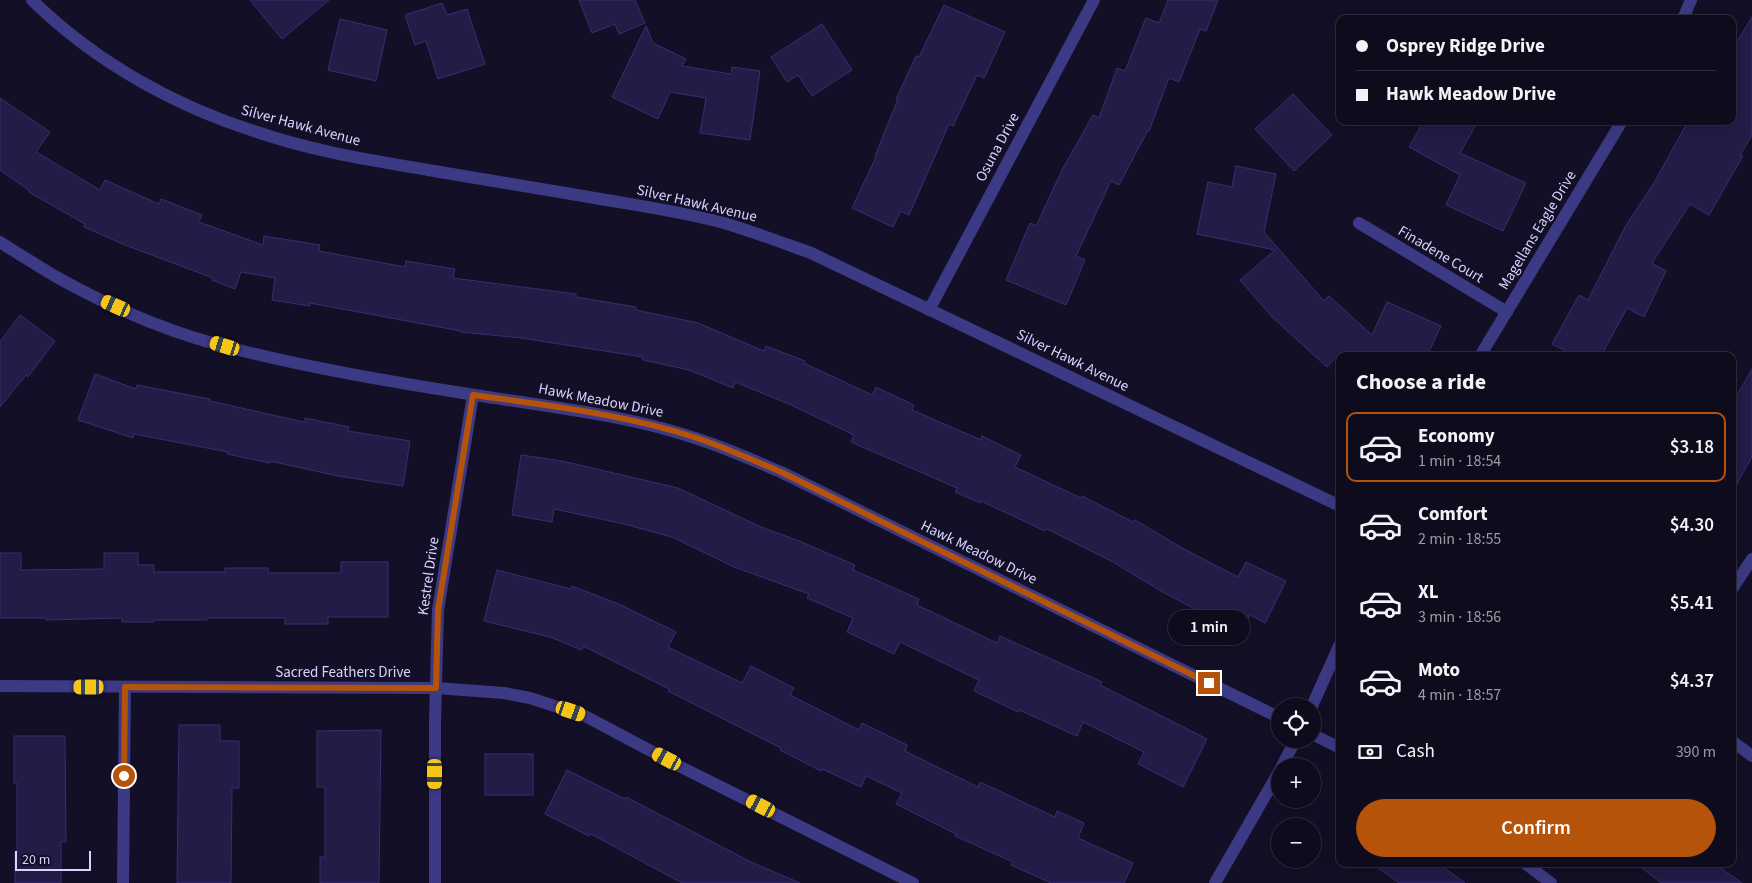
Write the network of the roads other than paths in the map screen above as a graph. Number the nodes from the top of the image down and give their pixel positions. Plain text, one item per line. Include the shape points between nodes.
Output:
1 (32, 0) edge
2 (1094, 0) edge
3 (1691, 0) edge
4 (1685, 15) edge
5 (1620, 125) edge
6 (1359, 224) dead end
7 (0, 242) edge
8 (929, 310) junction
9 (1507, 312) junction
10 (1482, 352) edge
11 (473, 395) junction
12 (1336, 504) edge
13 (1752, 559) edge
14 (1736, 583) edge
15 (1336, 653) edge
16 (0, 686) edge
17 (125, 687) junction
18 (436, 688) junction
19 (1316, 698) edge
20 (1271, 714) edge
21 (1321, 738) edge
22 (1736, 744) edge
23 (1336, 746) edge
24 (1752, 756) edge
25 (1271, 785) edge
26 (1530, 867) edge
27 (123, 883) edge
28 (435, 883) edge
29 (913, 883) edge
30 (1215, 883) edge
31 (1551, 883) edge

1 - 8 street, Silver Hawk Avenue via 78,40 114,65 208,114 257,132 360,159 672,211 724,224 811,253
2 - 8 street, Osuna Drive
3 - 4 street
5 - 9 street, Magellans Eagle Drive
6 - 9 street, Finadene Court
7 - 11 street, Hawk Meadow Drive via 101,300 191,336 242,351
8 - 12 street, Silver Hawk Avenue
9 - 10 street, Magellans Eagle Drive
11 - 18 street, Kestrel Drive via 438,610
11 - 20 street, Hawk Meadow Drive via 645,424 739,454
13 - 14 street
15 - 19 street
16 - 17 street, Sacred Feathers Drive
17 - 18 street, Sacred Feathers Drive
17 - 27 street
18 - 28 street, Kestrel Drive
18 - 29 street, Sacred Feathers Drive via 504,693 585,716
21 - 23 street
22 - 24 street
25 - 30 street
26 - 31 street

